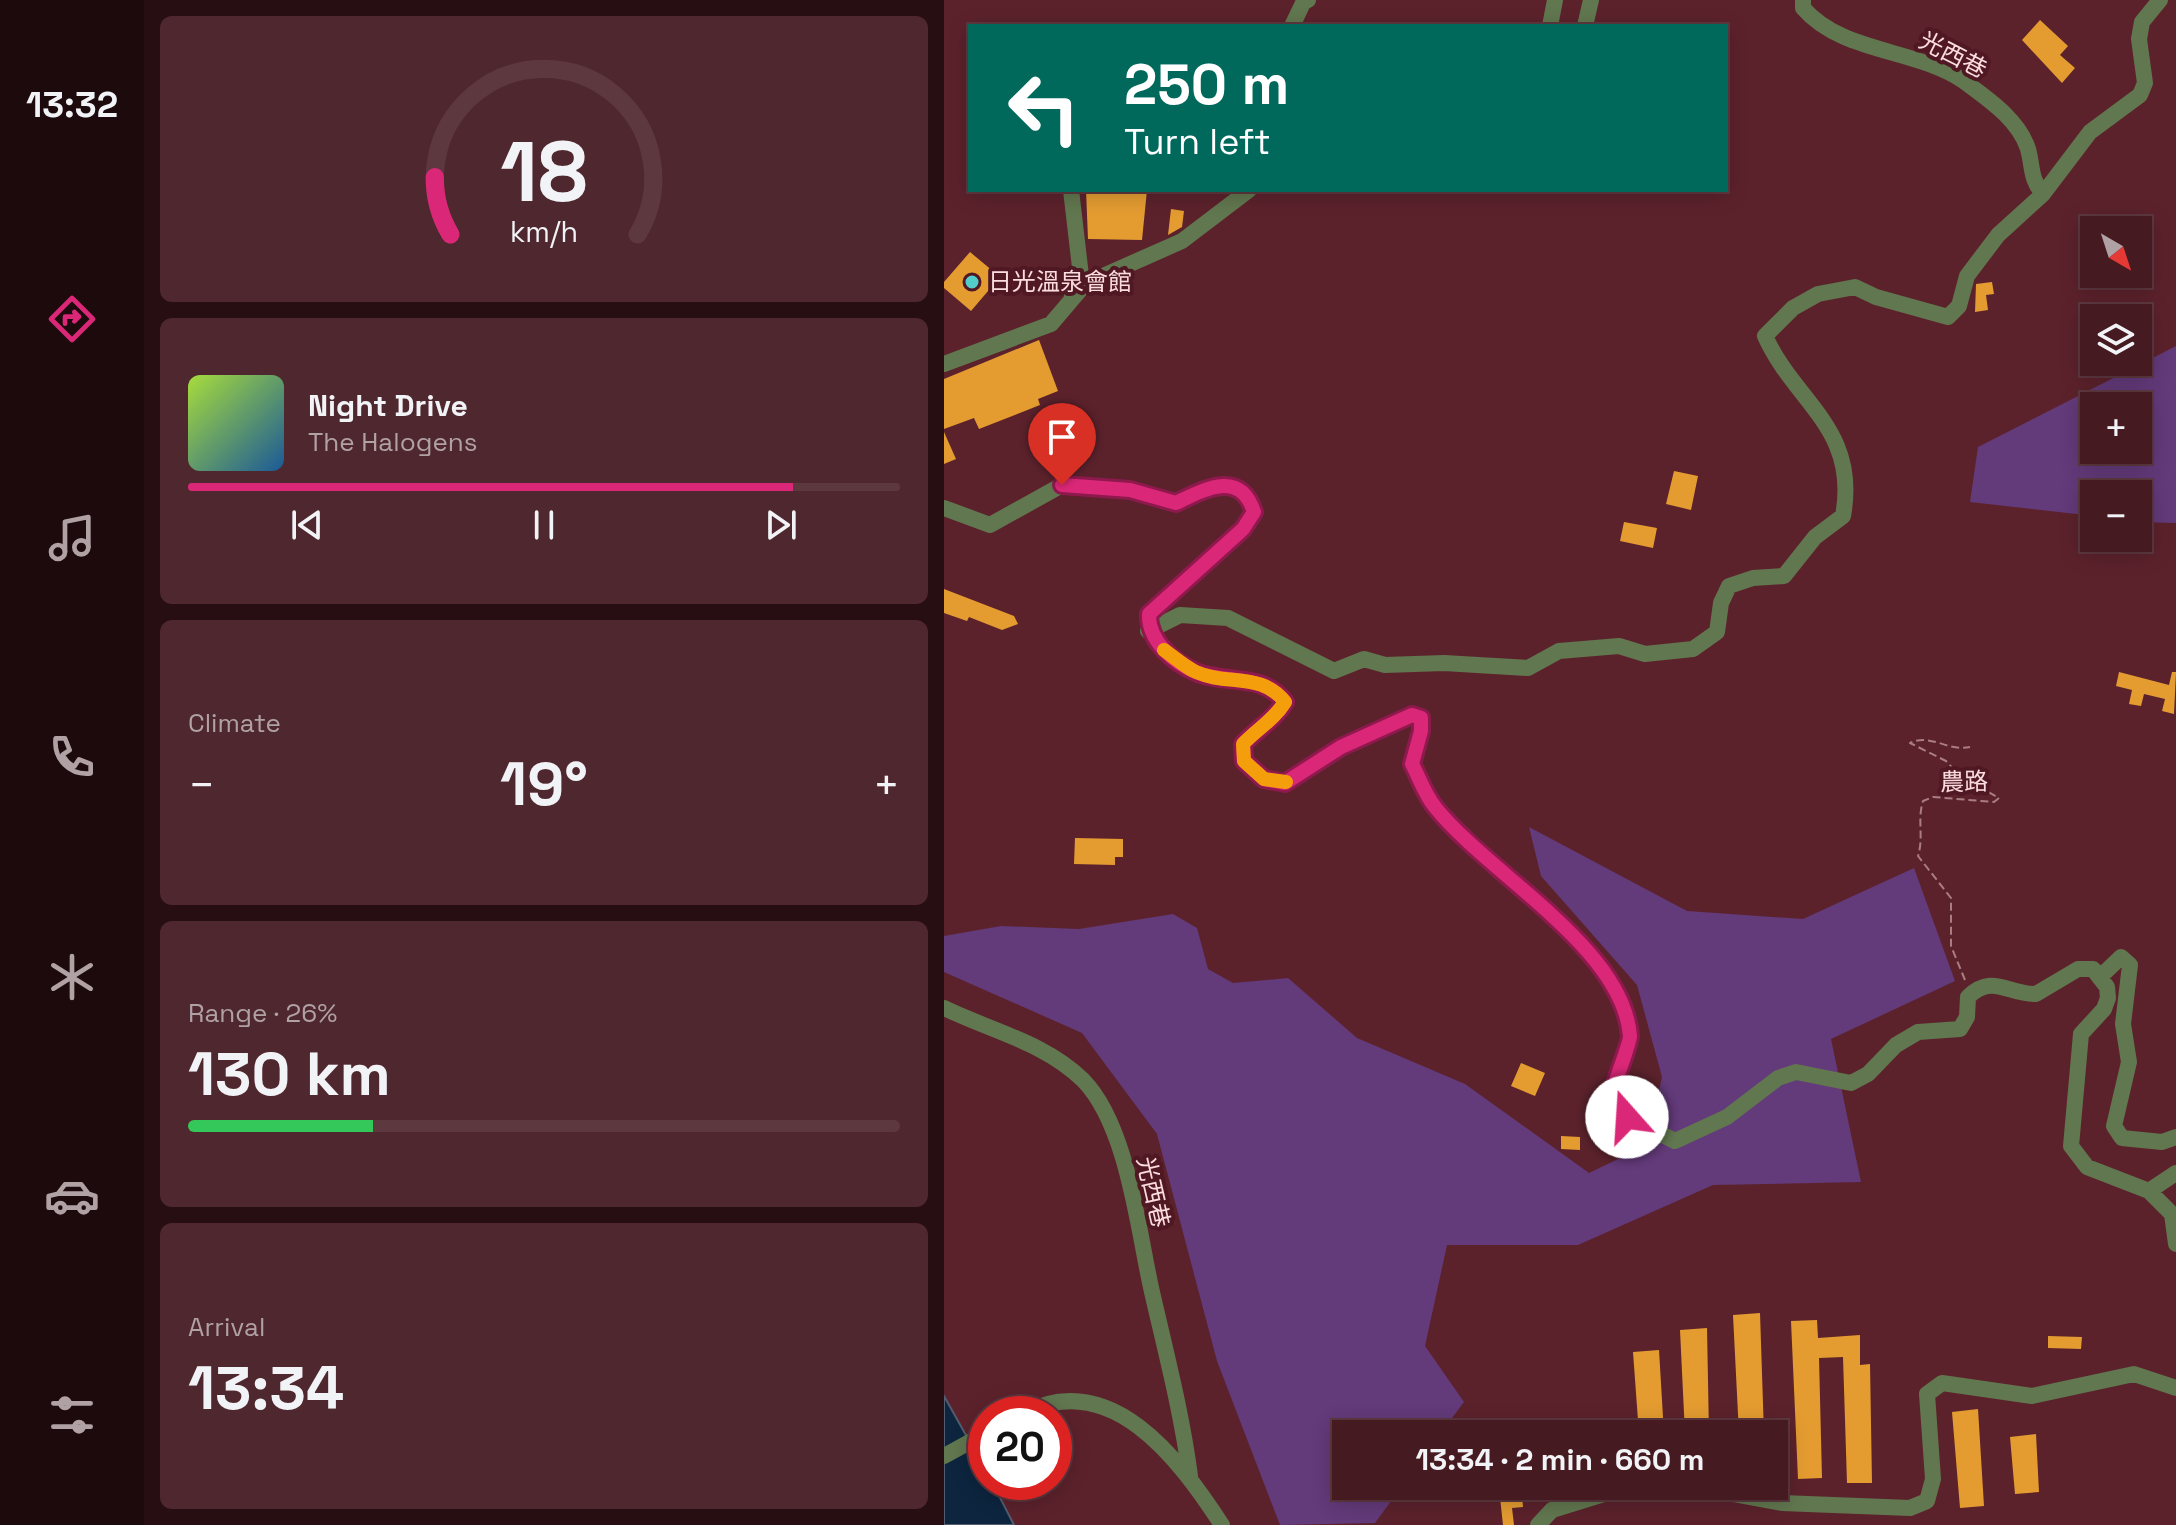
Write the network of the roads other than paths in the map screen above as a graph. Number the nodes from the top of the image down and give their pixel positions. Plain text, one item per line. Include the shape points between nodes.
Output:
1 (1308, 0) edge
2 (1555, 0) edge
3 (1591, 0) edge
4 (1803, 0) edge
5 (2160, 0) edge
6 (1293, 24) edge
7 (1550, 24) edge
8 (1585, 24) edge
9 (1071, 192) edge
10 (1246, 192) edge
11 (2043, 194) junction
12 (1051, 324) junction
13 (944, 364) edge
14 (944, 508) edge
15 (1148, 631) junction
16 (2101, 976) junction
17 (944, 1008) edge
18 (2176, 1137) edge
19 (2176, 1173) edge
20 (2149, 1191) junction
21 (2176, 1244) edge
22 (2176, 1388) edge
23 (1072, 1399) edge
24 (968, 1443) edge
25 (944, 1456) edge
26 (1190, 1476) junction
27 (1222, 1525) edge
28 (1538, 1525) edge

1 - 6 street
2 - 7 street
3 - 8 street
4 - 11 street, 光西巷 via 1812,18 1840,36 1933,66 1987,99 2022,136 2032,181
5 - 11 street via 2142,22 2145,83 2140,95 2090,132
9 - 12 street via 1081,276
10 - 12 street via 1182,241 1085,284
11 - 15 street via 1998,235 1967,276 1959,306 1948,317 1855,287 1818,294 1793,308 1765,336 1823,417 1840,455 1846,495 1843,516 1815,537 1784,576 1729,586 1717,632 1693,649 1645,654 1619,646 1559,651 1528,668 1385,665 1364,659 1334,671 1228,618 1180,615
12 - 13 street
14 - 15 street via 990,525 1062,485 1130,490 1176,503 1212,486 1236,487 1249,496 1254,512 1243,529 1149,614
15 - 16 street via 1161,648 1197,673 1276,690 1285,702 1243,744 1244,761 1264,779 1285,783 1353,741 1412,715 1421,718 1412,764 1434,806 1601,964 1621,996 1630,1039 1612,1094 1627,1117 1675,1141 1727,1117 1778,1078 1796,1072 1851,1083 1918,1032 1960,1029 1968,997 1975,990 1995,983 2036,994 2078,969 2093,969
16 - 18 street via 2121,957 2130,965 2123,1024 2129,1062 2114,1126 2122,1138 2162,1142
16 - 20 street via 2108,998 2081,1034 2071,1146 2087,1167
17 - 26 street, 光西巷 via 1061,1062 1084,1081 1105,1114 1126,1177
19 - 20 street
20 - 21 street via 2172,1214
22 - 28 street via 2134,1374 2032,1396 1942,1383 1927,1394 1933,1479 1927,1501 1910,1508 1782,1503 1690,1486 1607,1493 1552,1510
23 - 26 street, 光西巷 via 1139,1426
24 - 25 street
26 - 27 street, 光西巷

